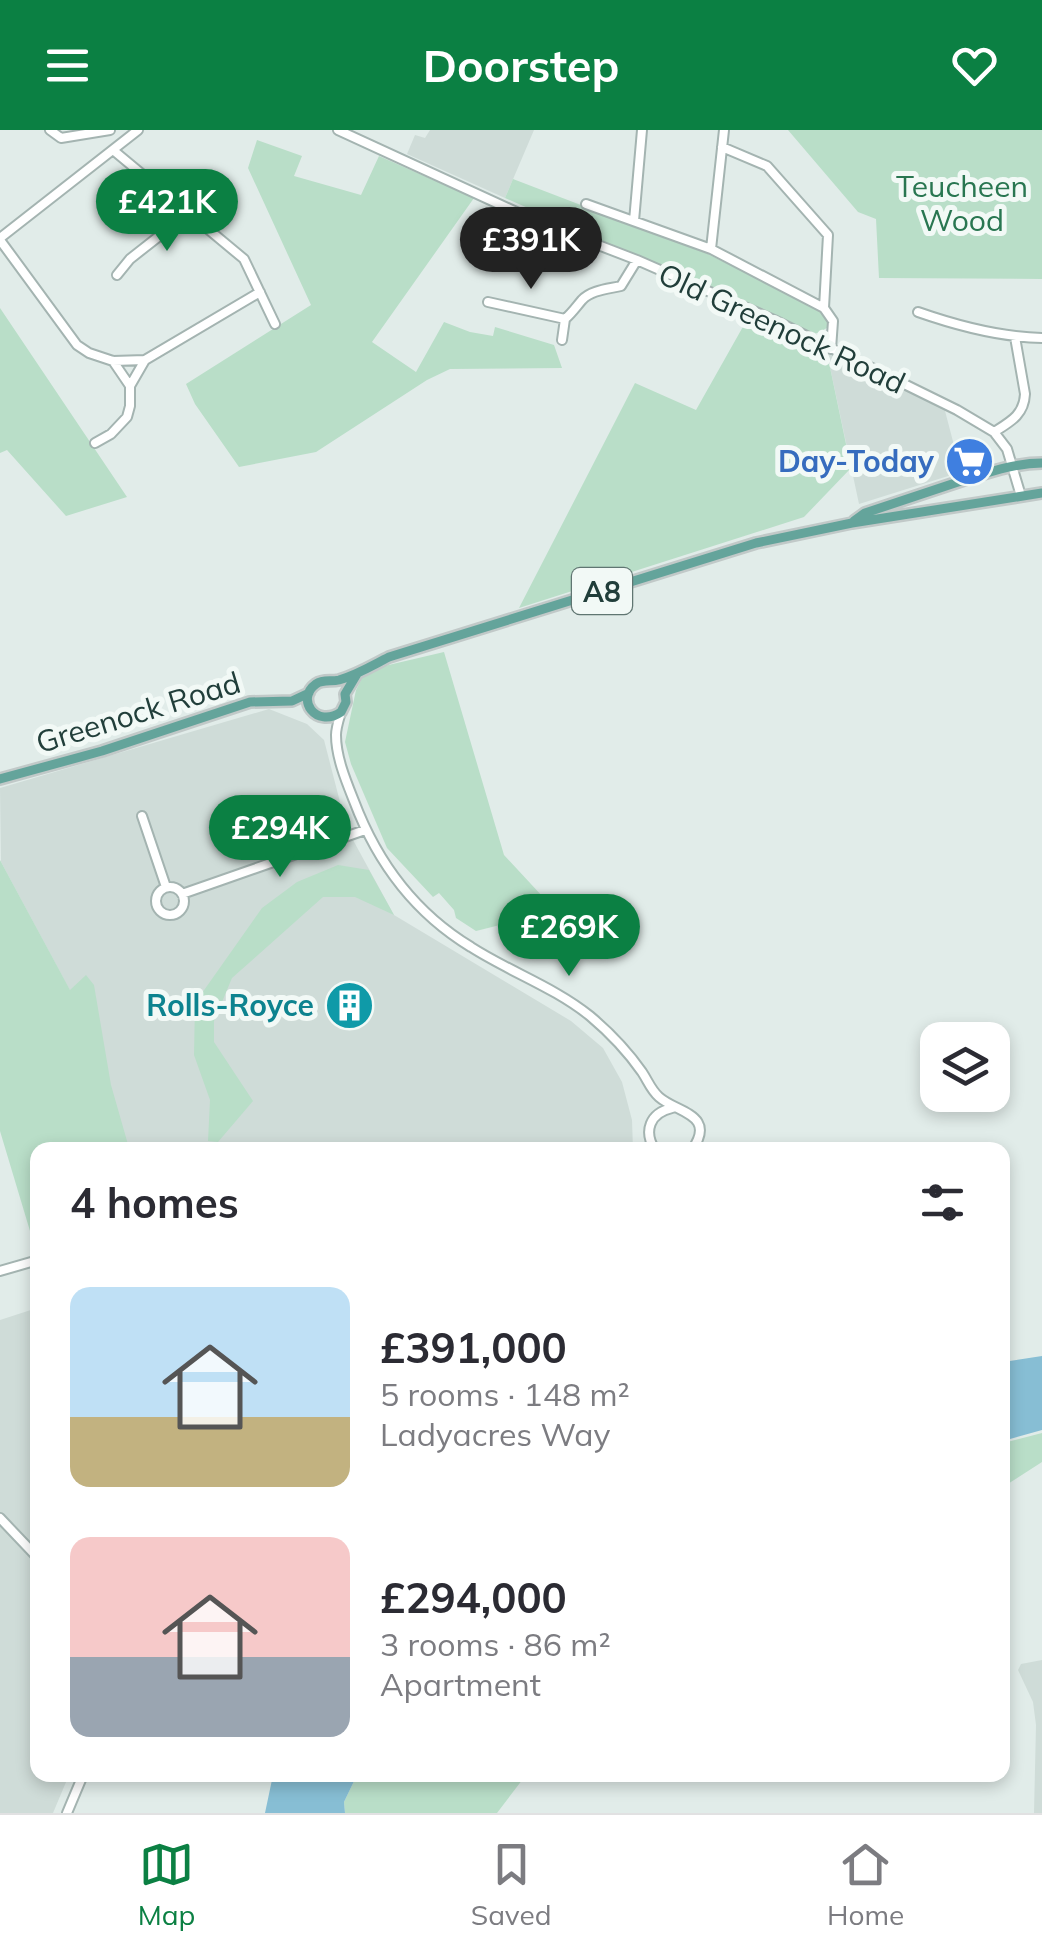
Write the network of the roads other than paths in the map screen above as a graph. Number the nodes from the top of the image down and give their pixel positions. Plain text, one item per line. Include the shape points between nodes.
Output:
1 (50, 130) edge
2 (110, 130) edge
3 (338, 130) edge
4 (642, 130) edge
5 (724, 130) edge
6 (131, 132) edge
7 (722, 147) junction
8 (113, 150) junction
9 (586, 204) dead end
10 (180, 206) junction
11 (634, 221) junction
12 (0, 239) edge
13 (711, 248) junction
14 (637, 260) junction
15 (117, 275) dead end
16 (260, 292) junction
17 (488, 302) dead end
18 (824, 308) junction
19 (918, 312) dead end
20 (565, 319) junction
21 (275, 324) dead end
22 (1015, 337) junction
23 (1042, 338) edge
24 (562, 340) dead end
25 (830, 349) junction
26 (145, 360) junction
27 (113, 361) junction
28 (130, 386) junction
29 (994, 432) junction
30 (95, 442) dead end
31 (1042, 464) edge
32 (1014, 466) junction
33 (950, 485) junction
34 (1042, 493) edge
35 (1020, 496) junction
36 (958, 506) junction
37 (852, 523) junction
38 (356, 674) junction
39 (333, 682) junction
40 (309, 693) junction
41 (345, 694) junction
42 (292, 701) junction
43 (312, 711) junction
44 (341, 712) junction
45 (323, 718) junction
46 (336, 733) junction
47 (0, 779) edge
48 (142, 816) dead end
49 (365, 830) junction
50 (166, 887) junction
51 (182, 894) junction
52 (653, 1092) junction
53 (676, 1108) junction
54 (654, 1116) junction
55 (650, 1142) edge
56 (696, 1142) edge
57 (30, 1262) edge
58 (0, 1271) edge
59 (0, 1518) edge
60 (30, 1550) edge
61 (80, 1782) edge
62 (66, 1813) edge

1 - 2 street via 61,138
3 - 14 street, Old Greenock Road
4 - 11 street
5 - 7 street
6 - 8 street
7 - 13 street
7 - 18 street via 768,166 828,235
8 - 10 street
8 - 12 street
9 - 11 street
10 - 15 street via 158,238
10 - 16 street via 244,258
11 - 13 street
12 - 27 street via 77,345
13 - 18 street
14 - 20 street via 621,286 588,295
14 - 25 street, Old Greenock Road
16 - 21 street
16 - 26 street
17 - 20 street
18 - 25 street via 834,320
19 - 22 street
20 - 24 street
22 - 23 street
22 - 29 street via 1024,403
25 - 29 street, Old Greenock Road
26 - 27 street
26 - 28 street
27 - 28 street
28 - 30 street via 126,416
29 - 32 street, Old Greenock Road
31 - 32 main road, A8
32 - 33 main road, A8
32 - 35 street, Old Greenock Road
33 - 36 main road
33 - 37 main road, A8
34 - 35 main road, A8
35 - 36 main road, A8
36 - 37 main road, A8
37 - 38 main road, A8 via 756,543 408,651
38 - 39 main road, A8
38 - 41 main road
39 - 40 main road, A8 via 319,682
39 - 41 main road
40 - 42 main road, Greenock Road / A8
40 - 43 main road
41 - 44 main road
42 - 43 main road
42 - 47 main road, Greenock Road / A8 via 250,702
43 - 45 main road
44 - 45 main road
44 - 46 street
45 - 46 street
46 - 49 street
48 - 50 street
49 - 51 street
49 - 52 street via 397,882 432,918 588,1015
50 - 51 street
50 - 51 street via 156,900 166,914 182,907
52 - 53 street
52 - 54 street
53 - 54 street
53 - 56 street via 697,1122
54 - 55 street
57 - 58 street
59 - 60 street
61 - 62 street

